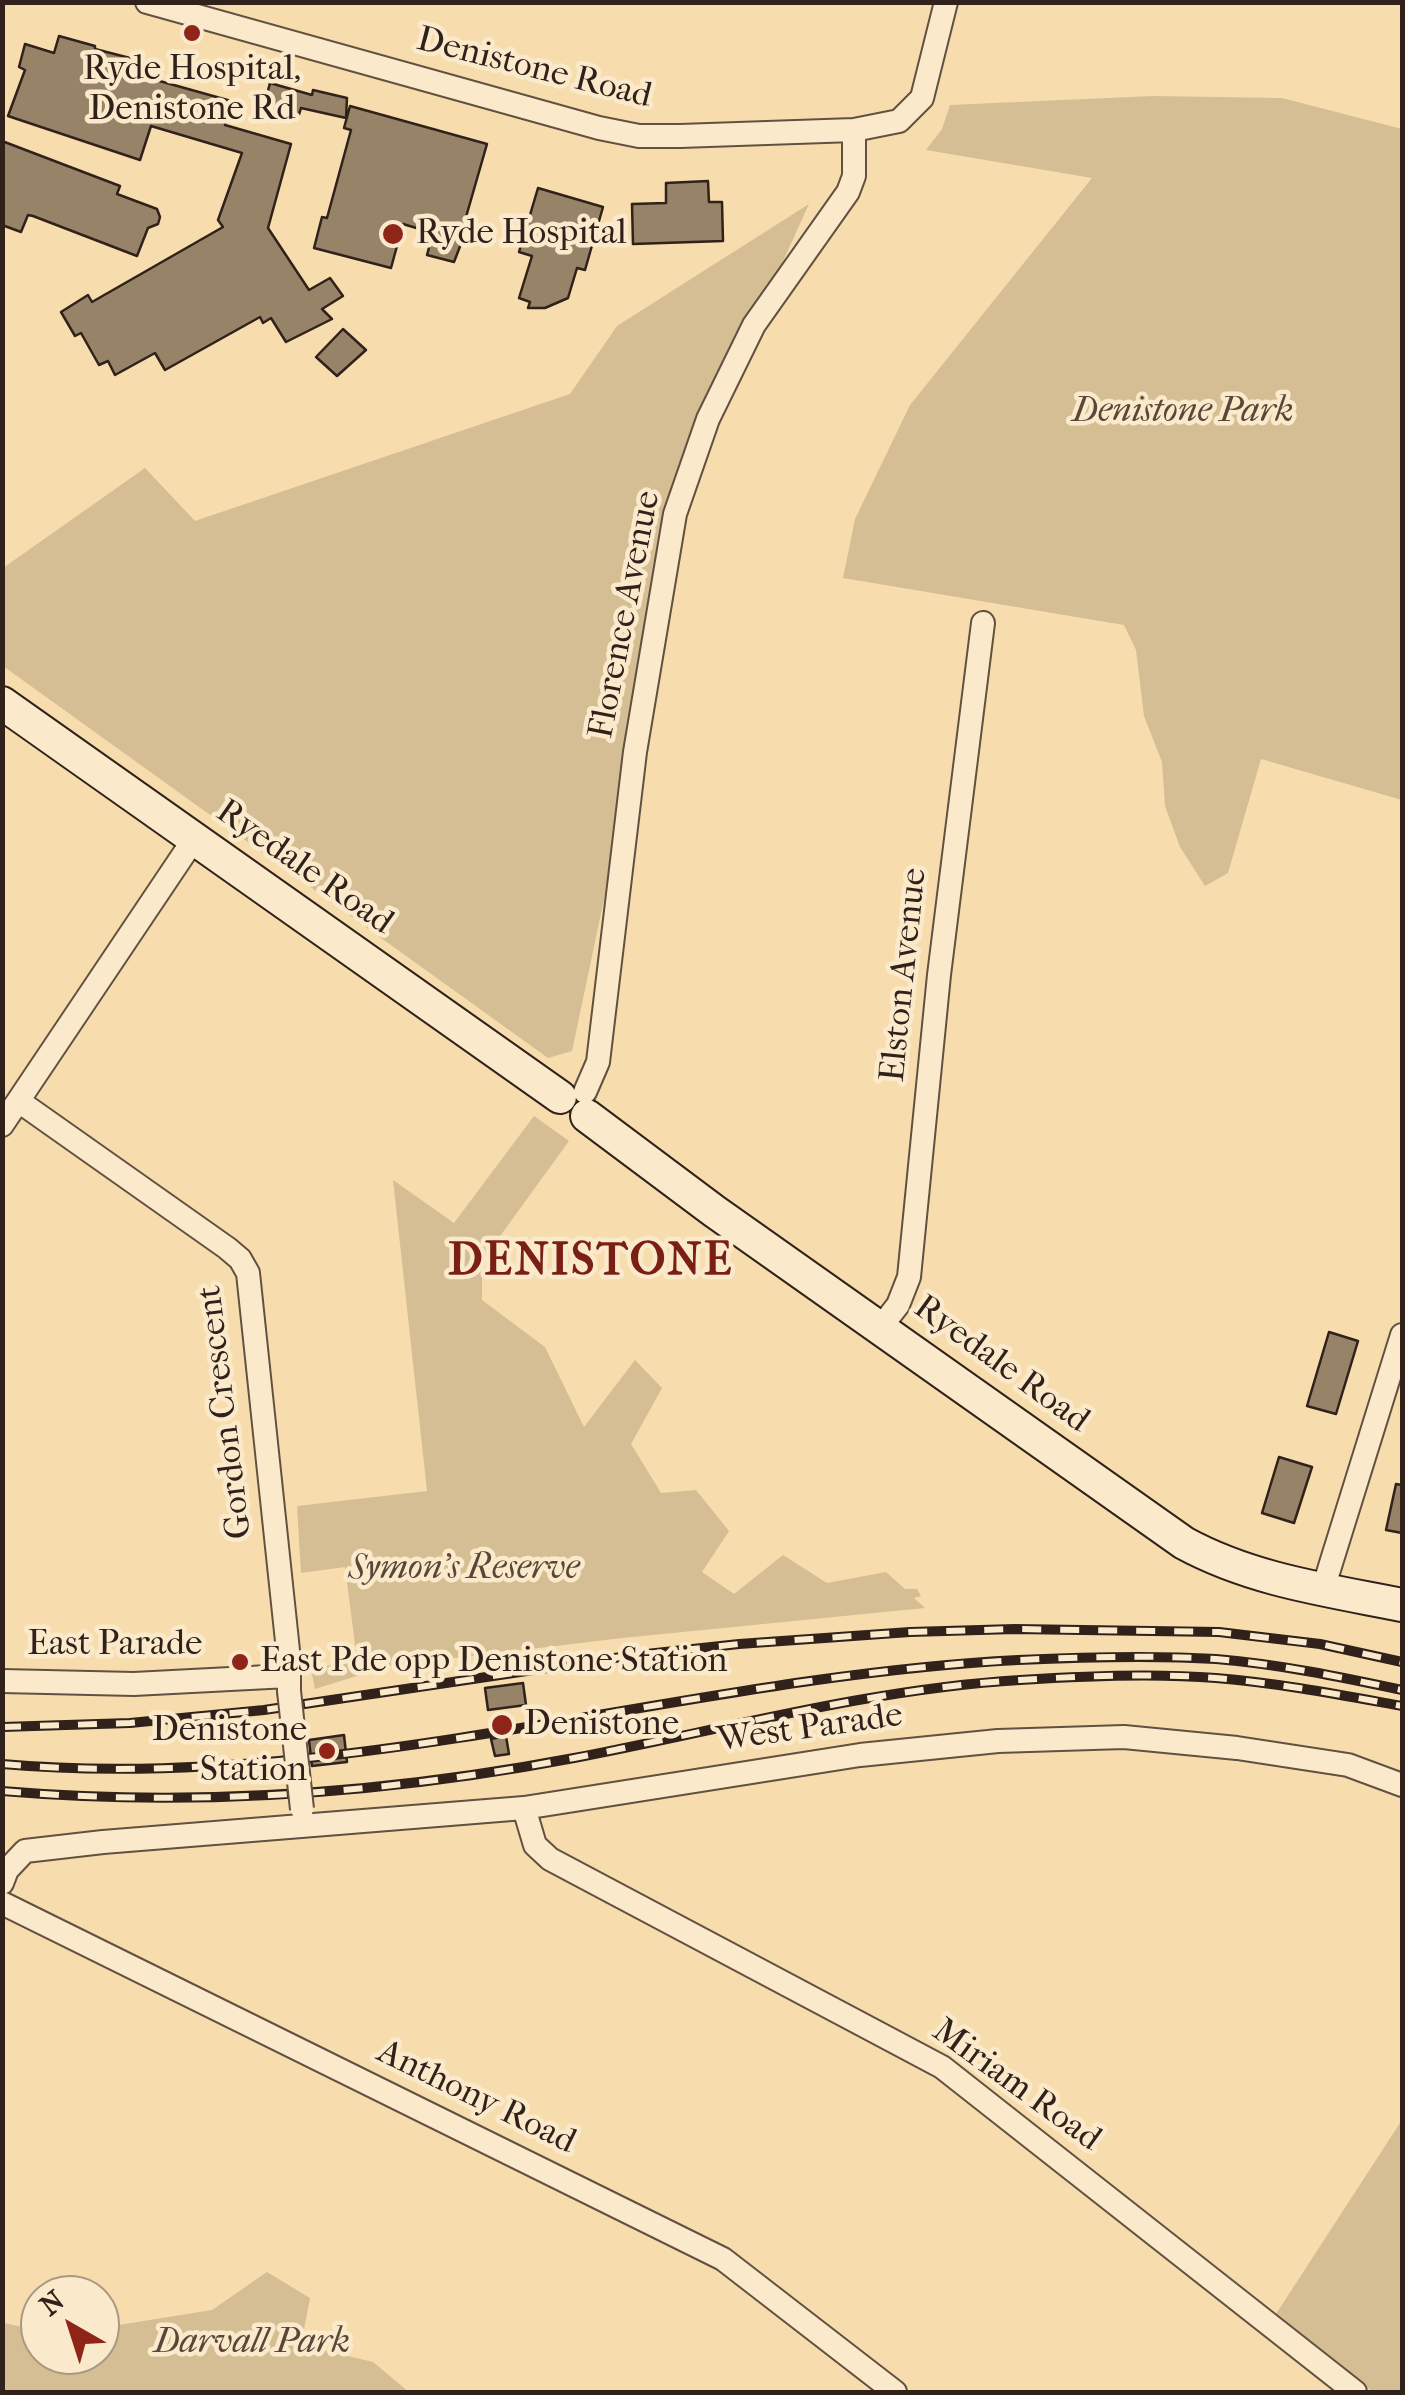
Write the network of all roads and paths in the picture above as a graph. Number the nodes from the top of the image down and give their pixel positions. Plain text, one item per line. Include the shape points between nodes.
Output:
1 (147, 2) edge
2 (946, 2) edge
3 (854, 130) junction
4 (982, 622) dead end
5 (2, 702) edge
6 (194, 840) junction
7 (20, 1102) junction
8 (577, 1102) junction
9 (2, 1125) edge
10 (880, 1328) junction
11 (1402, 1334) edge
12 (1323, 1589) junction
13 (1402, 1605) edge
14 (2, 1681) edge
15 (289, 1684) junction
16 (1402, 1785) edge
17 (524, 1808) junction
18 (303, 1818) junction
19 (2, 1883) edge
20 (2, 1904) edge
21 (895, 2392) edge
22 (1355, 2392) edge

1 - 3 street, Denistone Road via 639,136
2 - 3 street via 922,98 899,121
3 - 8 street, Florence Avenue via 848,192 754,325 708,419 675,514 634,752 598,1062
4 - 10 street, Elston Avenue via 909,1277
5 - 6 street, Ryedale Road
6 - 7 street
6 - 8 street, Ryedale Road
7 - 9 street
7 - 15 street, Gordon Crescent via 227,1248 248,1273
8 - 10 street, Ryedale Road via 714,1212
10 - 12 street, Ryedale Road via 1184,1544 1257,1576
11 - 12 street
12 - 13 street, Ryedale Road
14 - 15 street, East Parade
15 - 18 street, Gordon Crescent, bridge
16 - 17 street, West Parade via 1348,1765 1124,1736 860,1755
17 - 18 street, West Parade
17 - 22 street, Miriam Road via 535,1845 550,1860 942,2067
18 - 19 street, West Parade via 26,1851
20 - 21 street, Anthony Road via 722,2259

